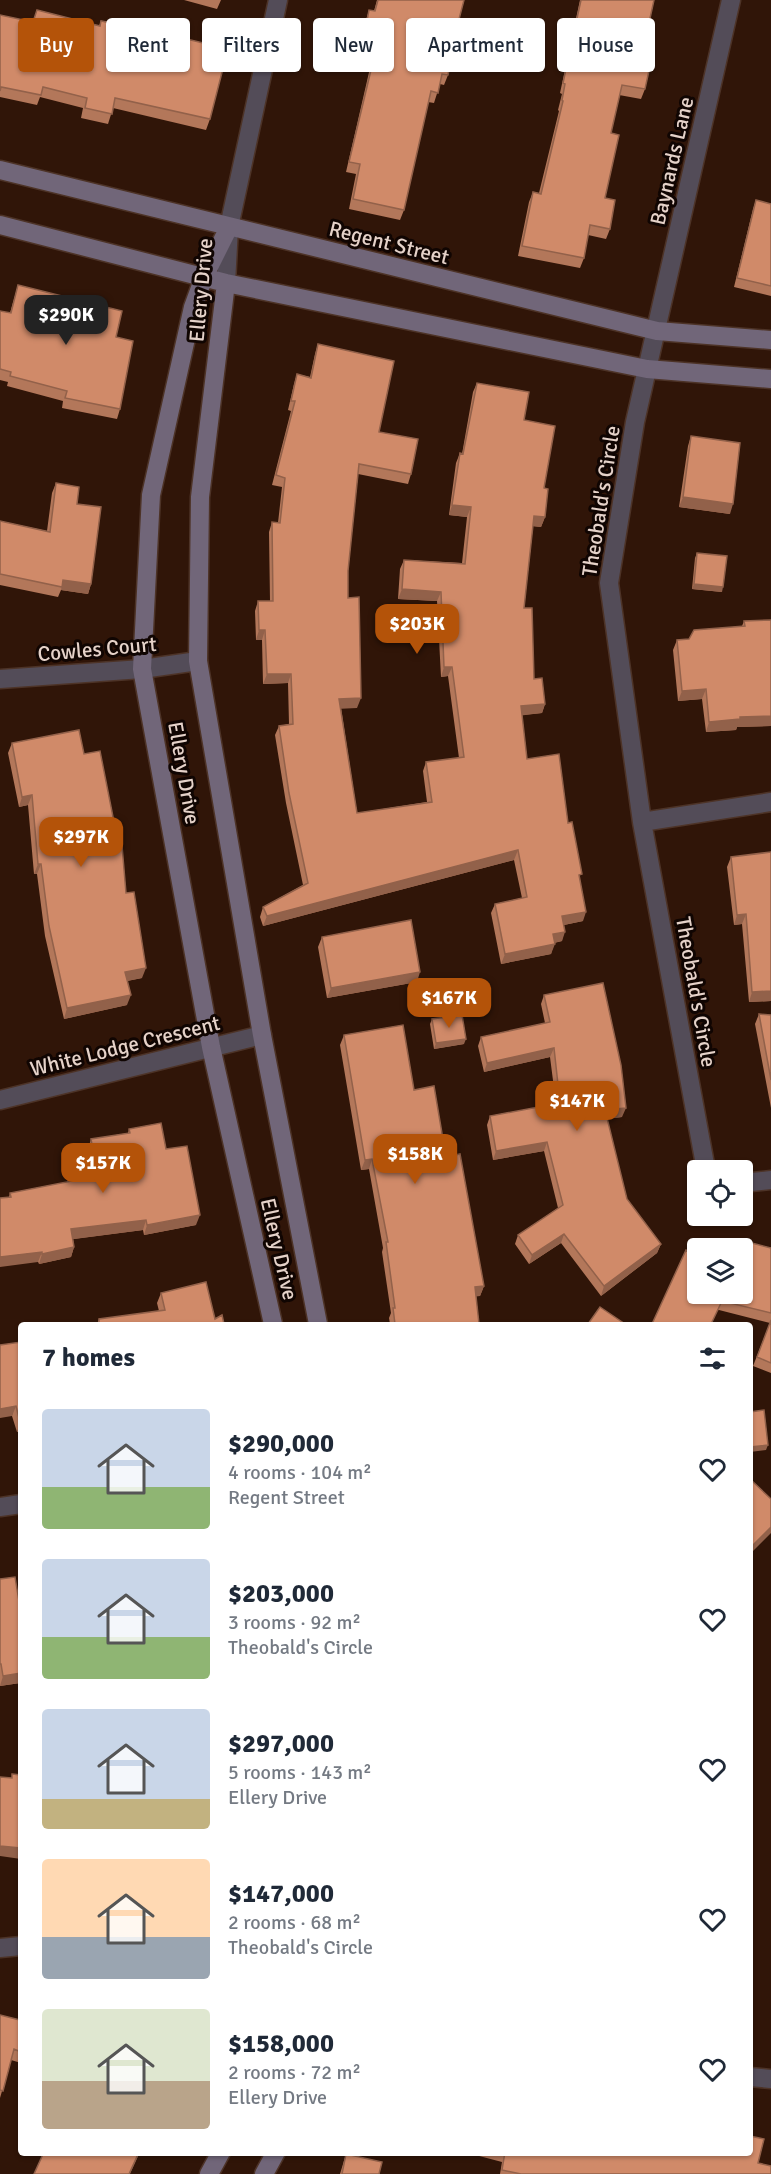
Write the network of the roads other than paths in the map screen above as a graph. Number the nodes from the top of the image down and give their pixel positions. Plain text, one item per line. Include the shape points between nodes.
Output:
1 (278, 0) edge
2 (731, 0) edge
3 (0, 170) edge
4 (0, 225) edge
5 (229, 227) junction
6 (204, 277) junction
7 (226, 283) junction
8 (657, 331) junction
9 (771, 340) edge
10 (647, 369) junction
11 (771, 379) edge
12 (198, 661) junction
13 (142, 669) junction
14 (0, 679) edge
15 (771, 802) edge
16 (642, 822) junction
17 (262, 1035) junction
18 (211, 1047) junction
19 (0, 1100) edge
20 (704, 1160) edge
21 (771, 1180) edge
22 (753, 1182) edge
23 (273, 1322) edge
24 (318, 1322) edge
25 (18, 1504) edge
26 (0, 1507) edge
27 (18, 1946) edge
28 (0, 1948) edge
29 (753, 2077) edge
30 (771, 2079) edge
31 (219, 2156) edge
32 (274, 2156) edge
33 (209, 2174) edge
34 (264, 2174) edge

1 - 5 street
2 - 8 street, Baynards Lane
3 - 5 street, Regent Street
4 - 6 street
5 - 6 street, Ellery Drive
5 - 7 street, Ellery Drive
5 - 8 street, Regent Street
6 - 7 street
6 - 13 street, Ellery Drive via 193,307 151,495
7 - 10 street
7 - 12 street, Ellery Drive via 200,497
8 - 9 street, Regent Street
8 - 10 street, Theobald's Circle
10 - 11 street
10 - 16 street, Theobald's Circle via 609,583
12 - 13 street, Cowles Court
12 - 17 street, Ellery Drive
13 - 14 street, Cowles Court
13 - 18 street, Ellery Drive
15 - 16 street
16 - 20 street, Theobald's Circle
17 - 18 street, White Lodge Crescent
17 - 24 street, Ellery Drive
18 - 19 street, White Lodge Crescent
18 - 23 street, Ellery Drive
21 - 22 street
25 - 26 street
27 - 28 street
29 - 30 street
31 - 33 street
32 - 34 street

